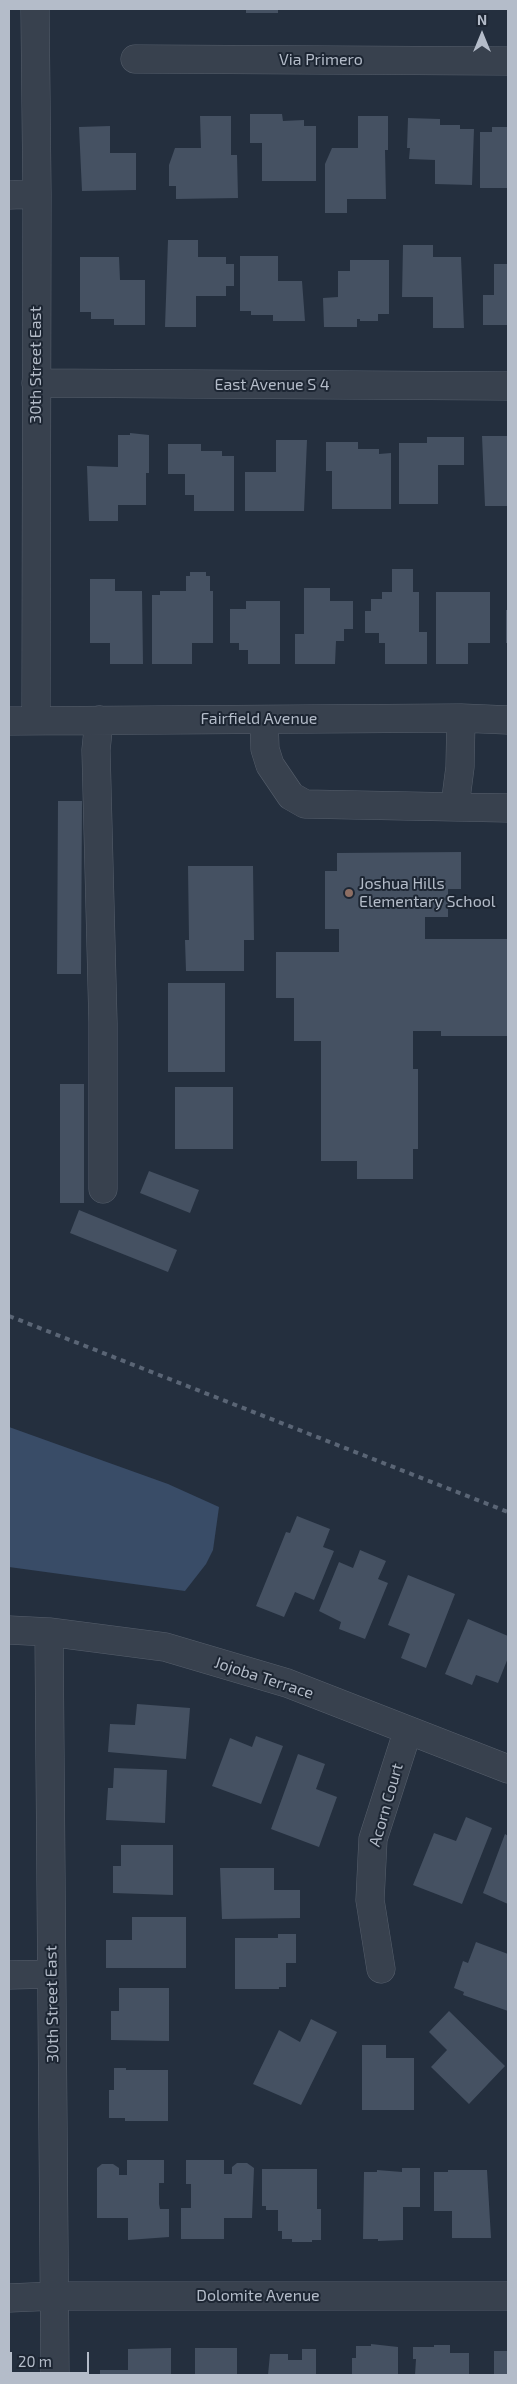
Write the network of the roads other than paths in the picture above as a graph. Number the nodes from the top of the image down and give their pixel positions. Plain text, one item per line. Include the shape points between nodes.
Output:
1 (35, 9) edge
2 (135, 59) dead end
3 (508, 61) edge
4 (37, 194) junction
5 (9, 195) edge
6 (36, 383) junction
7 (508, 386) edge
8 (461, 718) junction
9 (99, 720) junction
10 (264, 720) junction
11 (508, 720) edge
12 (9, 721) edge
13 (36, 721) junction
14 (455, 806) junction
15 (508, 808) edge
16 (103, 1189) dead end
17 (9, 1630) edge
18 (49, 1632) junction
19 (408, 1730) junction
20 (508, 1769) edge
21 (381, 1969) dead end
22 (51, 1974) junction
23 (9, 1975) edge
24 (55, 2296) junction
25 (508, 2296) edge
26 (9, 2298) edge
27 (55, 2375) edge

1 - 4 street, 30th Street East
2 - 3 street, Via Primero
4 - 5 street
4 - 6 street, 30th Street East
6 - 7 street, East Avenue S 4
6 - 13 street, 30th Street East
8 - 10 street, Fairfield Avenue
8 - 11 street, Fairfield Avenue
8 - 14 street
9 - 10 street, Fairfield Avenue
9 - 13 street, Fairfield Avenue
9 - 16 street via 96,750 103,1023
10 - 14 street via 264,749 270,765 291,796 305,804
12 - 13 street, Fairfield Avenue
14 - 15 street
17 - 18 street, Jojoba Terrace
18 - 19 street, Jojoba Terrace via 166,1647 287,1683
18 - 22 street, 30th Street East
19 - 20 street, Jojoba Terrace
19 - 21 street, Acorn Court via 373,1839 370,1900
22 - 23 street
22 - 24 street, 30th Street East
24 - 25 street, Dolomite Avenue
24 - 26 street, Dolomite Avenue
24 - 27 street, 30th Street East

